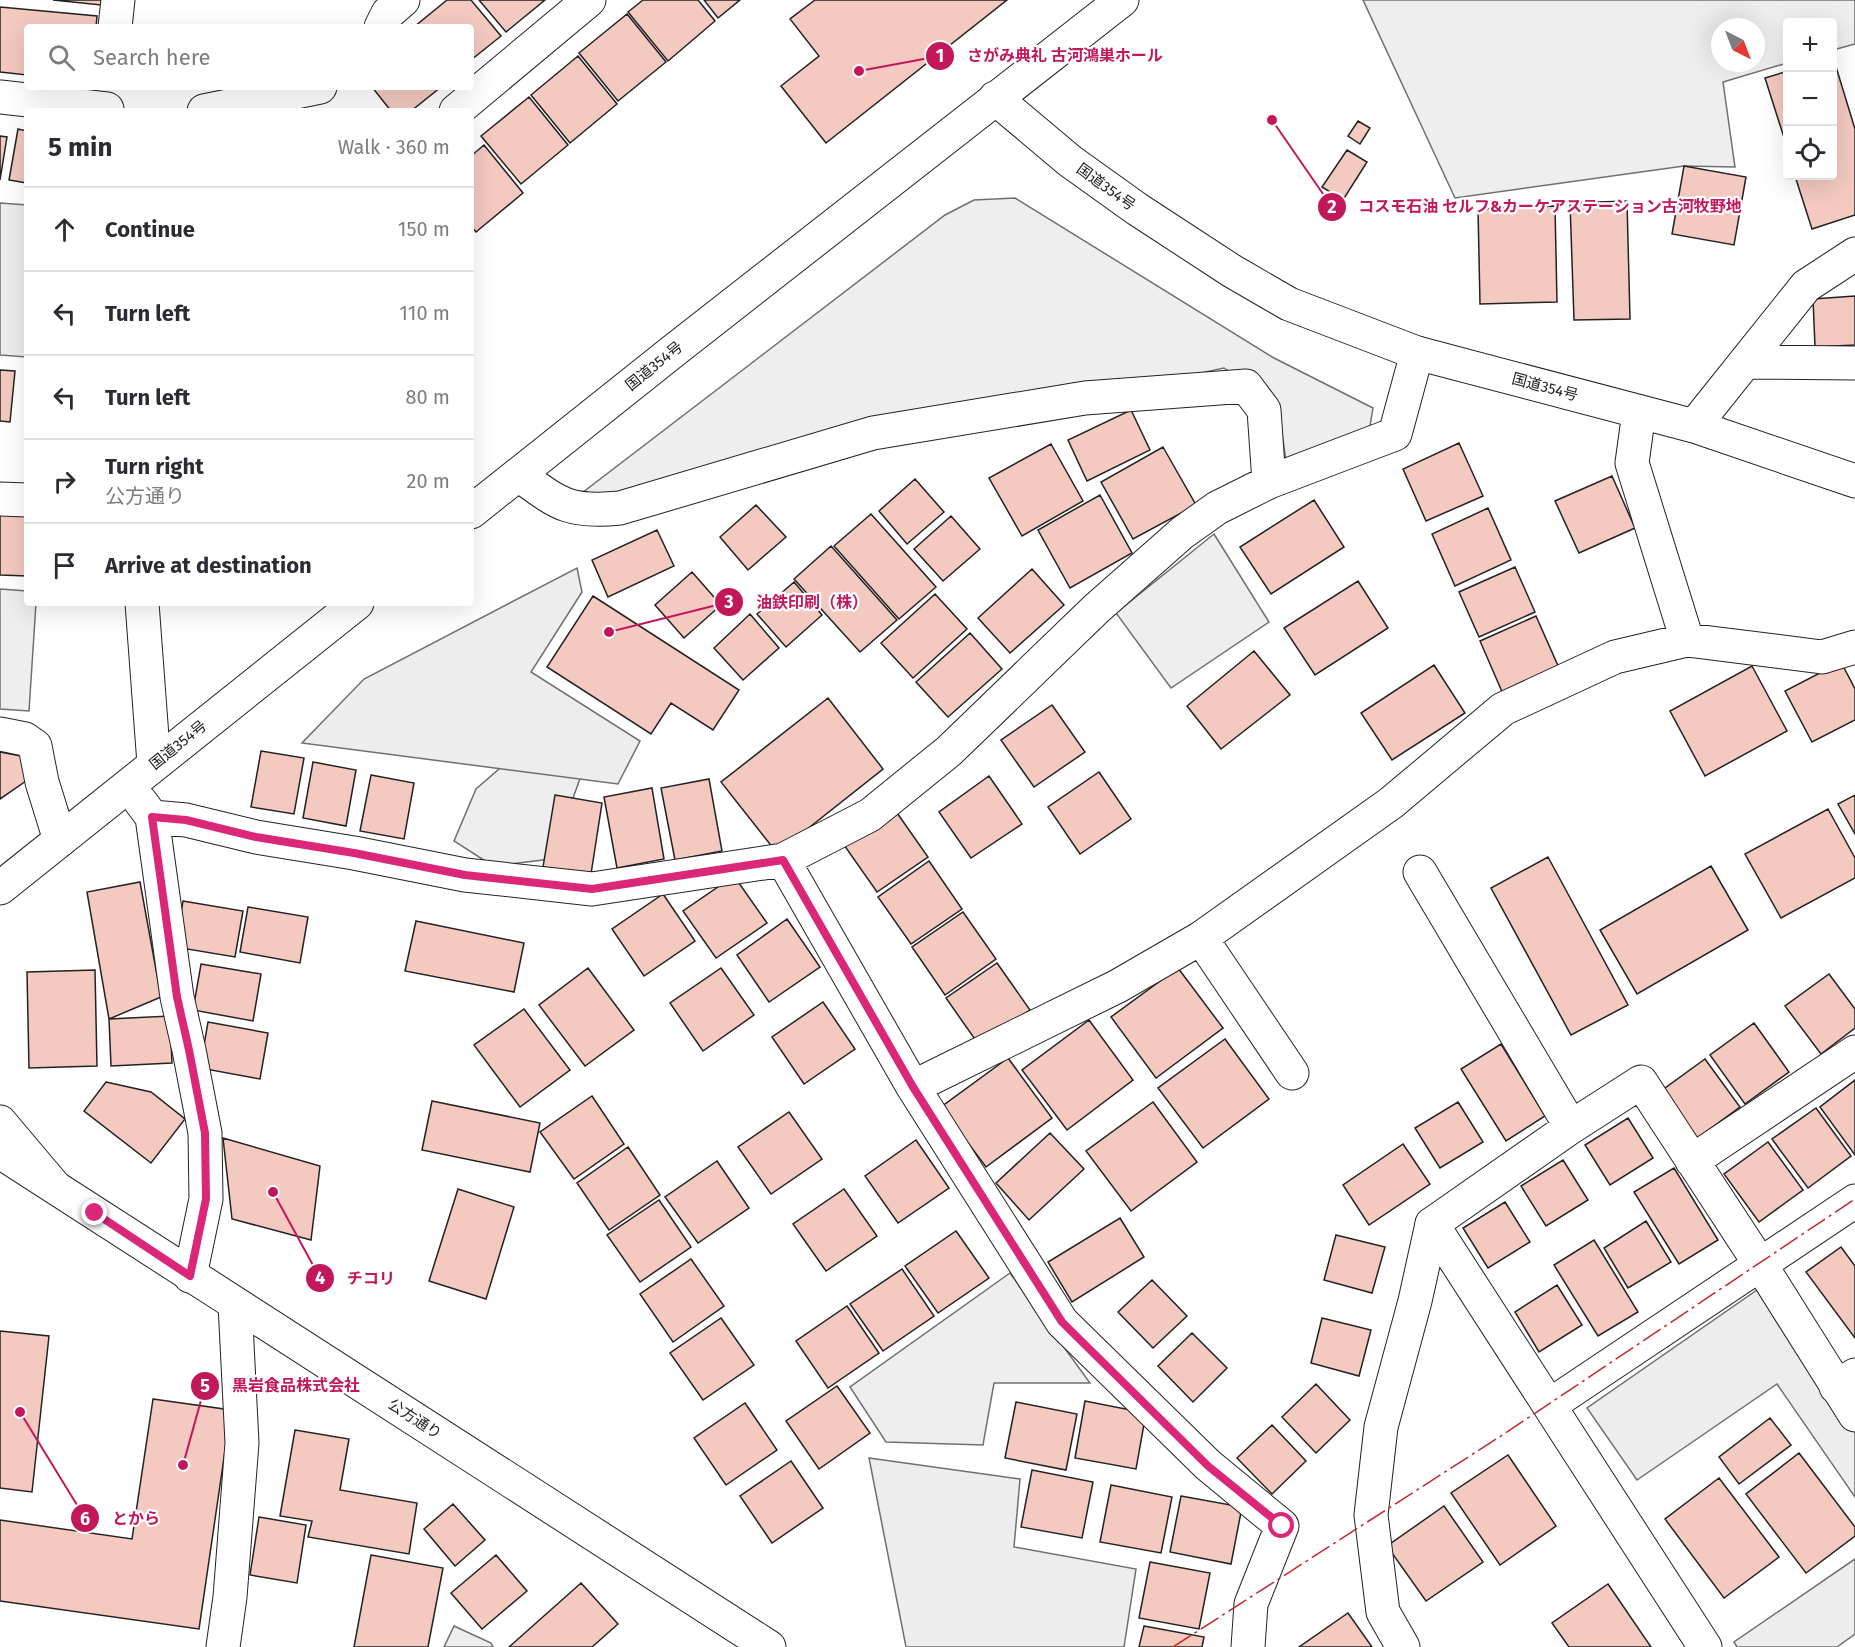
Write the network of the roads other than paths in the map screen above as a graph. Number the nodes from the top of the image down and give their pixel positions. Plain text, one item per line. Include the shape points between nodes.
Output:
1 (118, 0) edge
2 (404, 0) edge
3 (589, 0) edge
4 (1122, 0) edge
5 (115, 24) edge
6 (382, 24) edge
7 (306, 90) edge
8 (0, 97) edge
9 (995, 98) junction
10 (108, 102) edge
11 (218, 108) edge
12 (460, 108) edge
13 (1855, 254) edge
14 (1417, 353) junction
15 (1745, 362) junction
16 (1855, 363) edge
17 (1639, 411) junction
18 (1694, 426) junction
19 (519, 475) junction
20 (1855, 481) edge
21 (1269, 482) junction
22 (0, 499) edge
23 (24, 500) edge
24 (474, 510) edge
25 (142, 606) edge
26 (353, 606) edge
27 (1687, 640) junction
28 (1855, 647) edge
29 (0, 735) edge
30 (154, 764) junction
31 (129, 785) junction
32 (152, 817) junction
33 (60, 840) junction
34 (783, 860) junction
35 (1420, 872) dead end
36 (11, 880) edge
37 (0, 907) edge
38 (1202, 938) junction
39 (1855, 1052) edge
40 (1292, 1073) dead end
41 (913, 1087) junction
42 (0, 1122) edge
43 (1571, 1127) junction
44 (0, 1152) edge
45 (1692, 1161) junction
46 (54, 1186) junction
47 (1855, 1201) edge
48 (1432, 1224) junction
49 (1760, 1264) junction
50 (190, 1276) junction
51 (235, 1304) junction
52 (1846, 1381) edge
53 (1550, 1405) junction
54 (1855, 1415) edge
55 (223, 1647) edge
56 (769, 1647) edge
57 (1248, 1647) edge
58 (1403, 1647) edge
59 (1705, 1647) edge

1 - 5 main road
2 - 6 main road via 388,13
3 - 12 main road
4 - 9 main road
7 - 11 main road
8 - 10 main road
9 - 14 main road, 国道354号 via 1078,166 1232,271 1289,304
9 - 19 main road, 国道354号
13 - 15 main road via 1806,286
14 - 17 main road, 国道354号
14 - 21 main road via 1395,434
15 - 16 main road
15 - 18 main road
17 - 18 main road, 国道354号
17 - 27 main road via 1632,463
18 - 20 main road, 国道354号
19 - 21 main road via 555,501 571,507 620,508 873,434 1085,398 1246,386 1264,410
19 - 24 main road, 国道354号
21 - 34 main road via 1217,508 1182,532 949,751 870,815
22 - 23 main road
25 - 30 main road
26 - 30 main road, 国道354号
27 - 28 main road via 1822,657
27 - 38 main road via 1615,657 1503,709 1391,803
29 - 33 main road via 24,739 35,746
30 - 31 main road, 国道354号
31 - 32 main road
31 - 33 main road, 国道354号
32 - 34 main road via 186,820 256,837 465,875 592,889
32 - 50 main road via 177,997 205,1133 206,1199
33 - 36 main road, 国道354号
34 - 41 main road
35 - 43 main road
36 - 37 main road, 国道354号
38 - 40 main road
38 - 41 main road via 1118,986
39 - 45 main road
41 - 57 main road via 1062,1322 1208,1466 1282,1526 1251,1604
42 - 46 main road
43 - 45 main road via 1641,1082
43 - 48 main road
44 - 46 main road, 公方通り
45 - 49 main road
46 - 50 main road, 公方通り
47 - 49 main road
48 - 53 main road
48 - 58 main road via 1381,1427 1371,1515 1383,1612
49 - 52 main road
49 - 53 main road
50 - 51 main road, 公方通り
51 - 55 main road via 242,1443
51 - 56 main road, 公方通り
52 - 54 main road
53 - 59 main road

